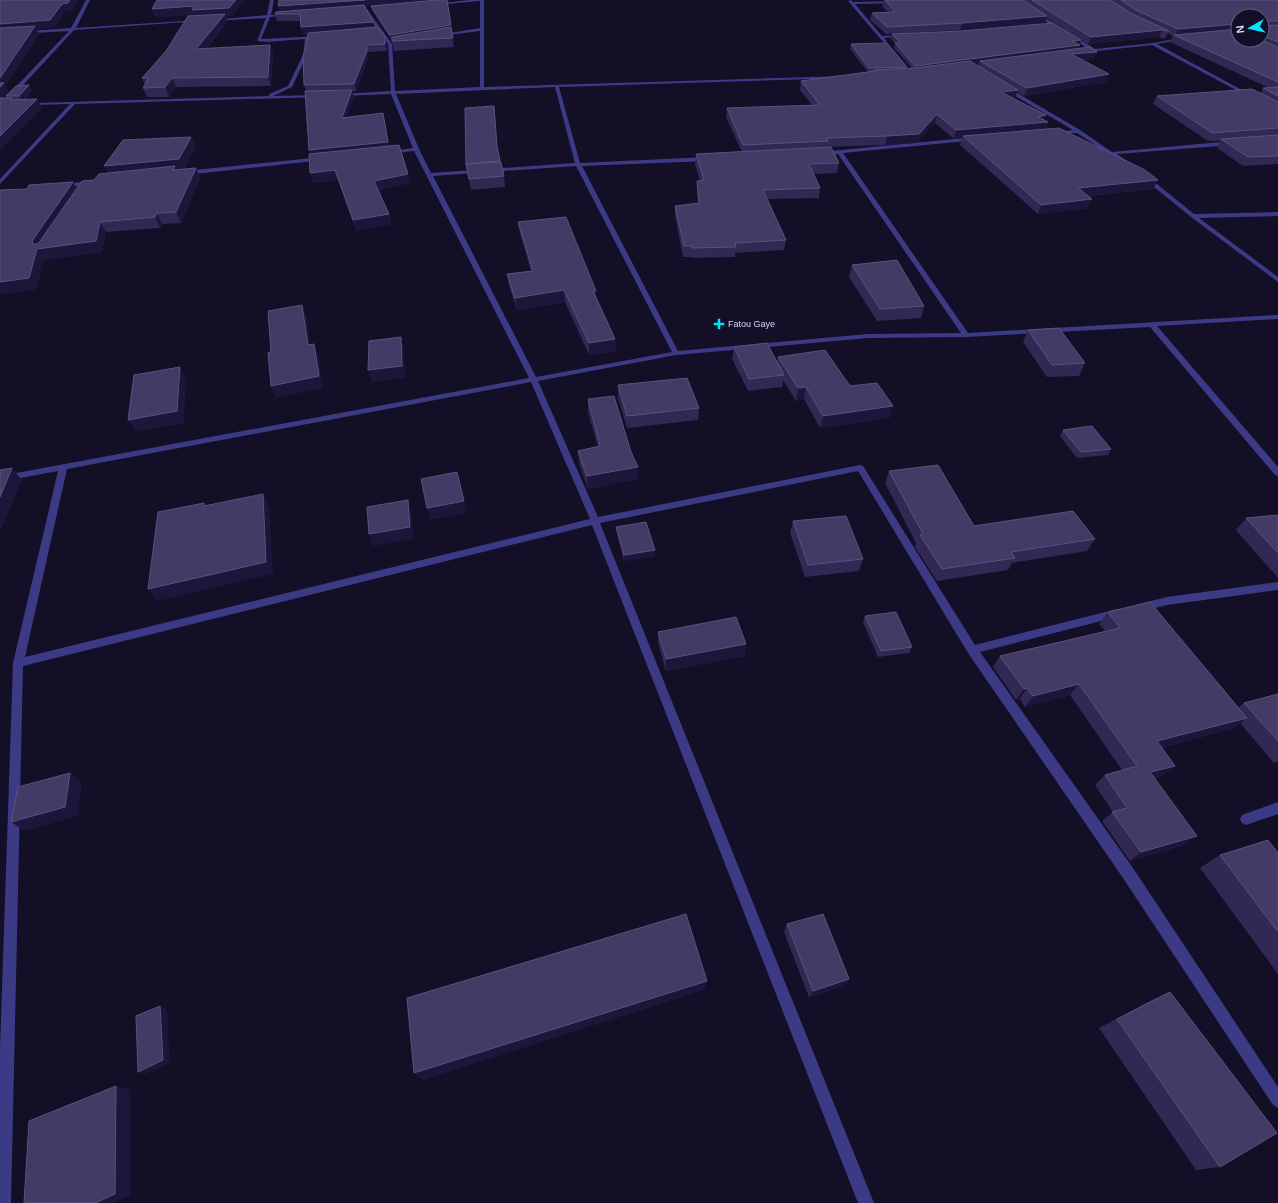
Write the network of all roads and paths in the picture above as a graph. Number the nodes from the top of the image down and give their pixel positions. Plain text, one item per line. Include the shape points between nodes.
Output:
1 (88, 0) edge
2 (272, 0) edge
3 (482, 0) edge
4 (1014, 0) edge
5 (851, 2) edge
6 (899, 2) edge
7 (428, 5) edge
8 (367, 10) edge
9 (292, 15) edge
10 (269, 16) junction
11 (1044, 25) edge
12 (1052, 25) junction
13 (73, 29) junction
14 (482, 29) junction
15 (0, 34) edge
16 (325, 36) edge
17 (435, 36) edge
18 (913, 36) edge
19 (1167, 36) edge
20 (881, 37) junction
21 (307, 38) junction
22 (1188, 38) edge
23 (1174, 39) junction
24 (1153, 44) junction
25 (890, 48) edge
26 (1093, 50) junction
27 (1078, 53) edge
28 (849, 77) edge
29 (996, 83) edge
30 (557, 87) junction
31 (482, 88) junction
32 (393, 93) junction
33 (337, 95) edge
34 (321, 96) edge
35 (266, 98) junction
36 (1257, 99) edge
37 (73, 104) junction
38 (1, 105) edge
39 (1078, 131) junction
40 (1048, 133) edge
41 (982, 138) edge
42 (1239, 142) edge
43 (416, 149) junction
44 (385, 152) edge
45 (840, 153) junction
46 (1113, 153) junction
47 (816, 154) edge
48 (330, 158) edge
49 (713, 158) edge
50 (578, 164) junction
51 (1132, 167) edge
52 (1138, 172) edge
53 (175, 174) edge
54 (429, 175) junction
55 (0, 182) edge
56 (97, 183) edge
57 (89, 184) junction
58 (52, 187) edge
59 (85, 190) edge
60 (1278, 214) edge
61 (1193, 216) junction
62 (1278, 280) edge
63 (1278, 317) edge
64 (1152, 325) junction
65 (966, 335) junction
66 (676, 353) junction
67 (534, 380) junction
68 (63, 468) junction
69 (1278, 473) edge
70 (0, 479) edge
71 (595, 521) junction
72 (1278, 586) edge
73 (972, 650) junction
74 (18, 663) junction
75 (1278, 808) edge
76 (1246, 819) dead end
77 (1278, 1100) edge
78 (3, 1203) edge
79 (866, 1203) edge

1 - 13 street
2 - 10 street
3 - 7 street
3 - 14 street
4 - 12 street
5 - 6 street
5 - 20 street
8 - 32 street via 376,32 394,43
9 - 10 street
10 - 13 street
10 - 21 street via 258,40
11 - 12 street
12 - 26 street
13 - 15 street
13 - 38 street
14 - 17 street
14 - 31 street
16 - 21 street
18 - 20 street
19 - 23 street
20 - 25 street
21 - 35 street via 305,55 290,87
22 - 23 street
23 - 24 street
24 - 26 street
24 - 36 street
26 - 27 street
28 - 30 street
29 - 39 street
30 - 31 street
30 - 50 street
31 - 32 street
32 - 33 street
32 - 43 street
34 - 35 street
35 - 37 street
37 - 38 street
37 - 55 street
39 - 40 street
39 - 46 street
41 - 45 street
42 - 46 street
43 - 44 street
43 - 54 street
45 - 47 street
45 - 65 street
46 - 51 street
48 - 53 street
49 - 50 street
50 - 54 street
50 - 66 street
52 - 61 street
54 - 67 street
56 - 57 street
57 - 58 street
57 - 59 street
60 - 61 street
61 - 62 street
63 - 64 street
64 - 65 street
64 - 69 street
65 - 66 street via 868,336
66 - 67 street
67 - 68 street
67 - 71 street
68 - 70 street
68 - 74 street
71 - 73 street via 860,468
71 - 74 street
71 - 79 street
72 - 73 street via 1167,601
73 - 77 street via 1128,873
74 - 78 street
75 - 76 street

